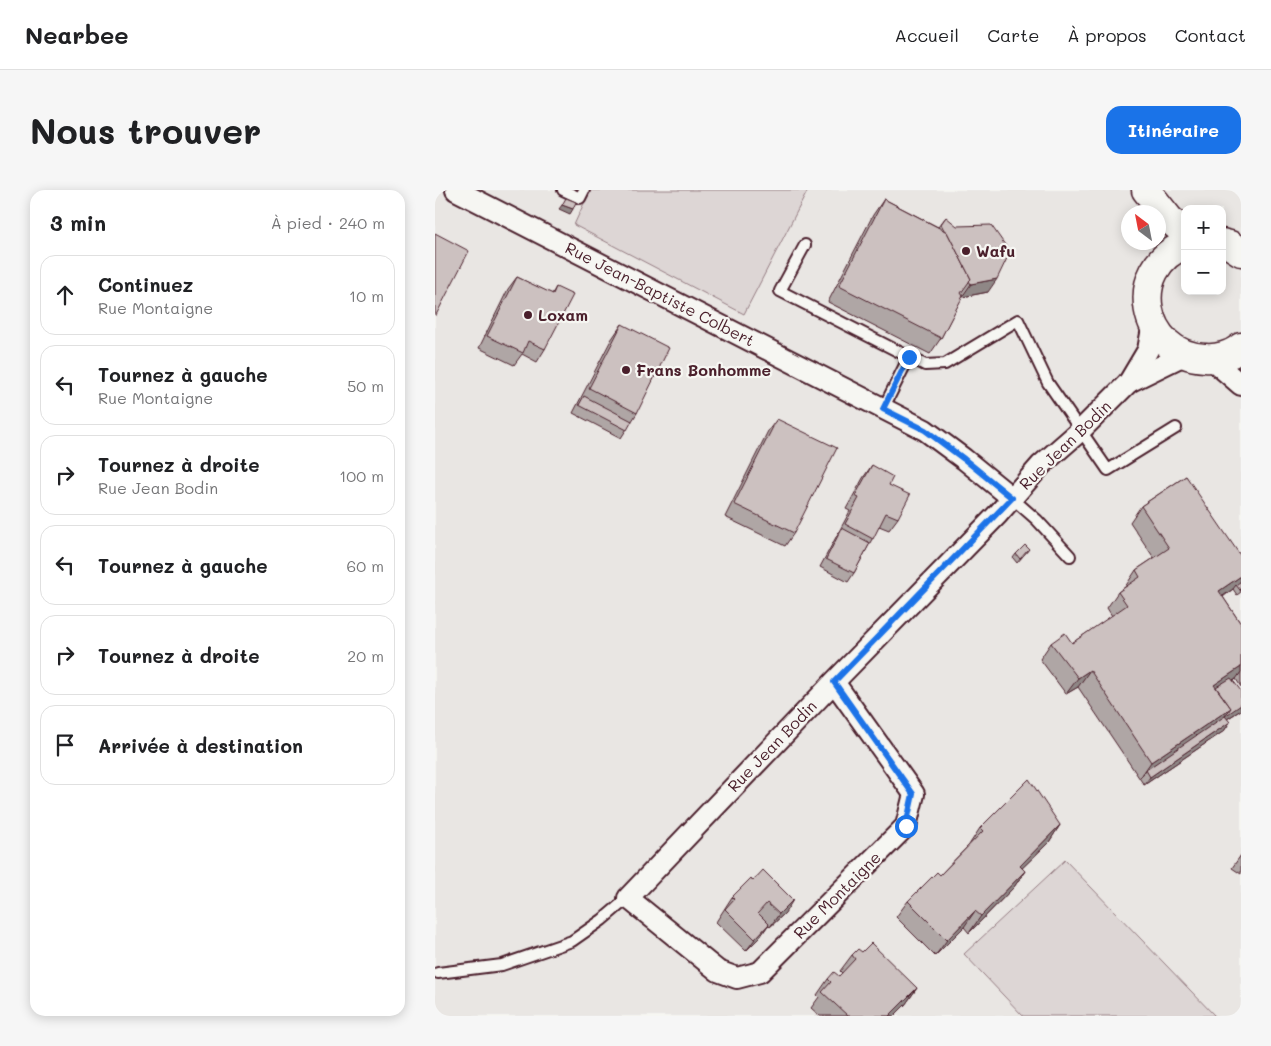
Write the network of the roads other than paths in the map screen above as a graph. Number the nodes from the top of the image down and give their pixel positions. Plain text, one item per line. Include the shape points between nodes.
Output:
1 (457, 190) edge
2 (563, 190) edge
3 (584, 190) edge
4 (1137, 190) edge
5 (1146, 190) edge
6 (1142, 205) edge
7 (1181, 230) edge
8 (805, 245) dead end
9 (1181, 247) edge
10 (1157, 254) edge
11 (1153, 323) junction
12 (1241, 347) edge
13 (1184, 355) junction
14 (909, 357) junction
15 (1211, 359) junction
16 (1129, 382) junction
17 (1241, 384) edge
18 (883, 409) junction
19 (1176, 428) dead end
20 (1080, 431) junction
21 (1012, 498) junction
22 (1071, 556) dead end
23 (834, 682) junction
24 (628, 898) junction
25 (438, 973) dead end

1 - 18 street, Rue Jean-Baptiste Colbert
2 - 3 lane via 580,198
4 - 6 street
5 - 7 street
8 - 14 lane via 780,291
9 - 10 street via 1165,257
10 - 11 street via 1147,297
11 - 13 street via 1166,344
11 - 16 street, Rue Jean Bodin via 1148,350
12 - 15 street
13 - 15 street
13 - 16 street, Rue Jean Bodin
14 - 18 lane
14 - 20 lane via 925,365 945,364 1018,320 1048,383
15 - 17 street
16 - 20 street, Rue Jean Bodin
18 - 21 street, Rue Jean-Baptiste Colbert via 925,430
19 - 20 lane via 1107,470
20 - 21 street, Rue Jean Bodin via 1041,465
21 - 22 lane
21 - 23 street, Rue Jean Bodin
23 - 24 street, Rue Jean Bodin
23 - 24 street, Rue Montaigne via 913,794 906,826 760,972 737,978 718,971
24 - 25 lane via 572,941 502,965

